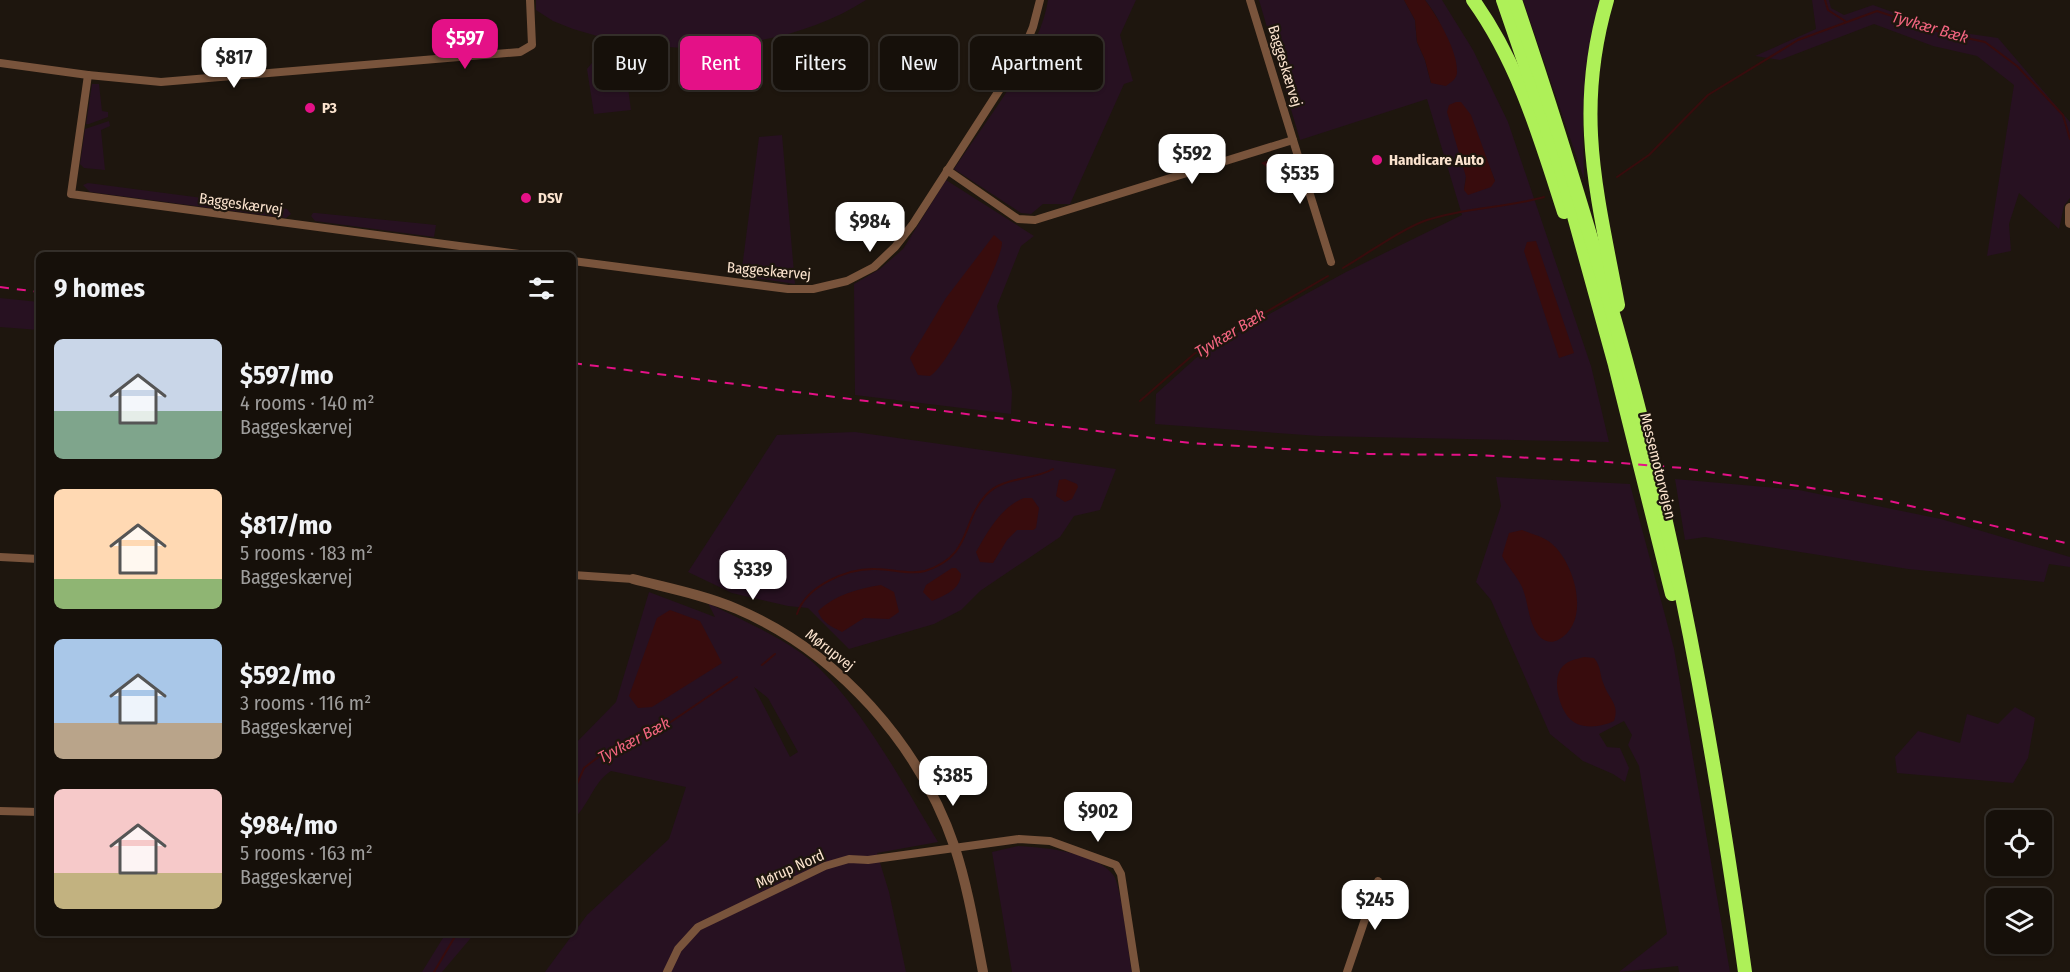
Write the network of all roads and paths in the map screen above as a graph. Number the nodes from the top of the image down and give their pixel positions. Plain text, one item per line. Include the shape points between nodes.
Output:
1 (530, 0) edge
2 (1040, 0) edge
3 (1250, 0) edge
4 (1473, 0) edge
5 (1503, 0) edge
6 (1515, 0) edge
7 (1607, 0) edge
8 (0, 63) edge
9 (88, 75) junction
10 (1293, 140) junction
11 (947, 170) junction
12 (2070, 208) edge
13 (2070, 223) edge
14 (505, 252) edge
15 (576, 261) edge
16 (1331, 262) dead end
17 (1615, 364) junction
18 (1635, 396) junction
19 (0, 557) edge
20 (36, 559) edge
21 (576, 575) edge
22 (633, 579) joint
23 (0, 811) edge
24 (36, 812) edge
25 (954, 848) junction
26 (1378, 881) dead end
27 (1373, 895) junction
28 (1399, 906) dead end
29 (1741, 949) junction
30 (667, 972) edge
31 (983, 972) edge
32 (1136, 972) edge
33 (1347, 972) edge
34 (1744, 972) edge

1 - 9 street via 532,45 520,52 189,81 149,82
2 - 11 street, Baggeskærvej via 1020,58
3 - 10 street, Baggeskærvej
4 - 17 highway via 1500,43 1526,99
5 - 17 highway, Messemotorvejen via 1561,169
6 - 18 highway, Messemotorvejen via 1575,183
7 - 18 highway via 1592,67 1590,146
8 - 9 street
9 - 14 street, Baggeskærvej via 71,194
10 - 11 street via 1035,220 1018,219
10 - 16 street, Baggeskærvej
11 - 15 street, Baggeskærvej via 895,247 874,267 848,281 813,289 788,289
12 - 13 street
17 - 29 highway, Messemotorvejen via 1692,684
18 - 29 highway, Messemotorvejen via 1699,680 1728,841
19 - 20 street
21 - 22 street, Mørupvej
22 - 25 street, Mørupvej via 697,594 739,610 807,649 846,681 905,749 935,801
23 - 24 street
25 - 30 street, Mørup Nord via 849,859 825,866 698,927 678,949
25 - 31 street, Mørupvej
25 - 32 street via 1019,839 1050,841 1116,865 1121,874
26 - 27 street
27 - 28 street
27 - 33 street
29 - 34 highway, Messemotorvejen

